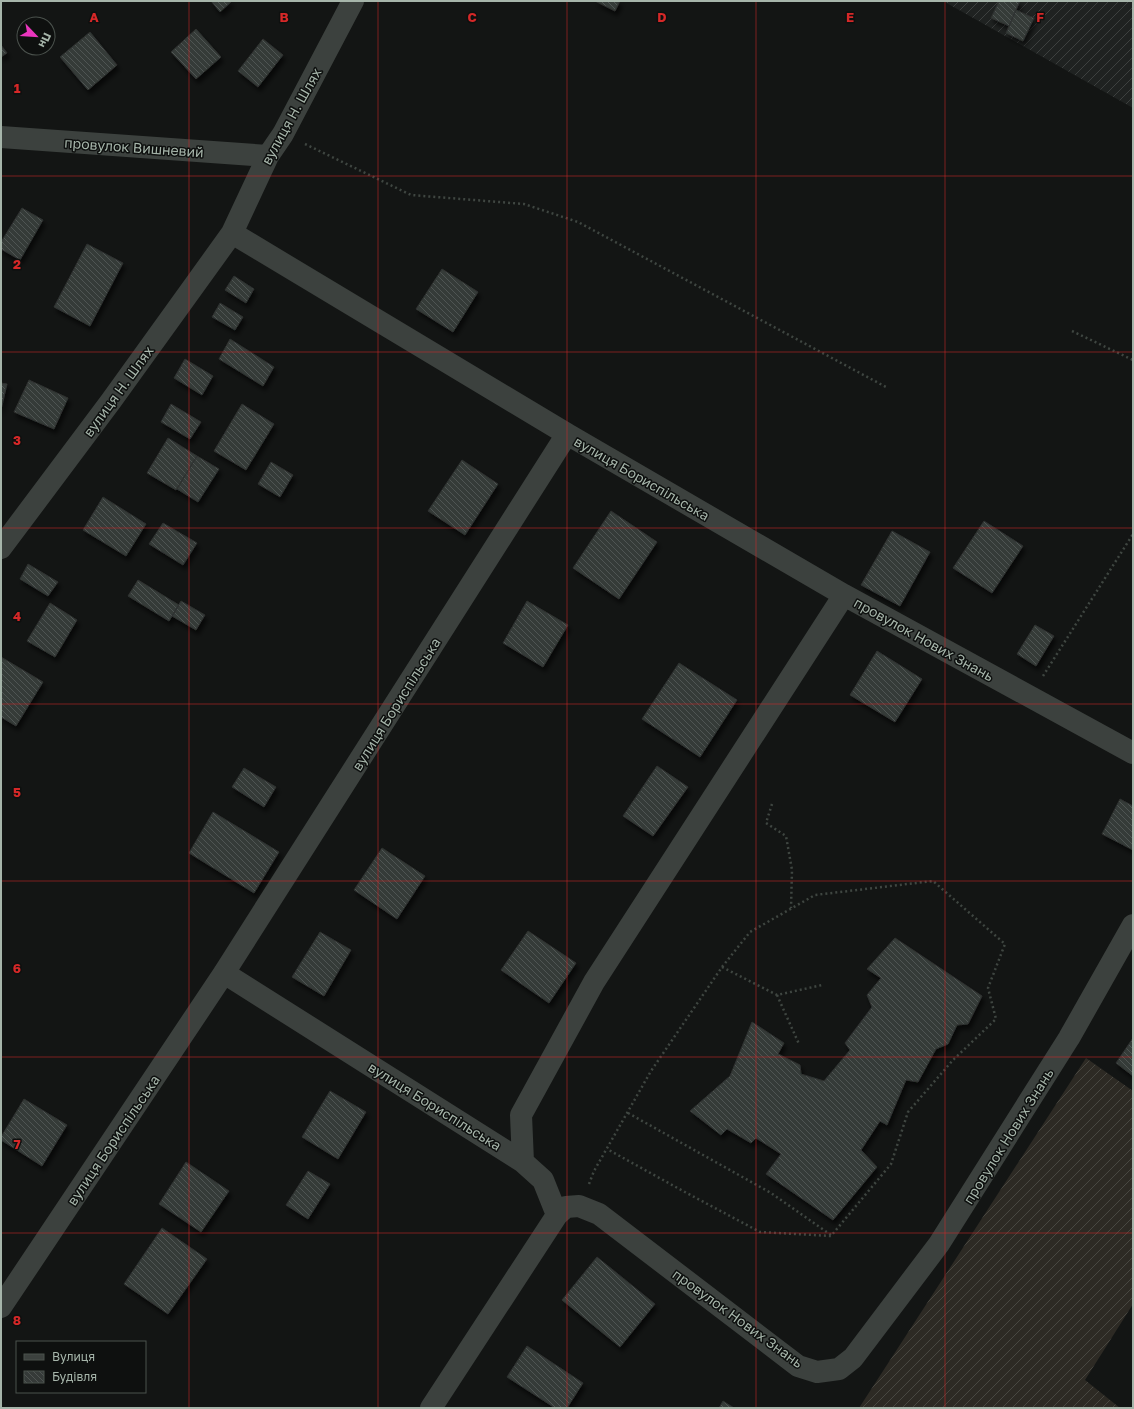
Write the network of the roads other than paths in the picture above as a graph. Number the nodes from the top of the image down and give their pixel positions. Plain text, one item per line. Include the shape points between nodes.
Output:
1 (352, 1) edge
2 (1, 137) edge
3 (268, 156) junction
4 (232, 233) junction
5 (567, 434) junction
6 (716, 521) joint
7 (1, 548) edge
8 (844, 595) junction
9 (1133, 753) edge
10 (1130, 931) edge
11 (224, 973) junction
12 (523, 1162) junction
13 (557, 1215) junction
14 (1, 1307) edge
15 (431, 1408) edge

1 - 3 street, вулиця Н. Шлях via 283,134
2 - 3 street, провулок Вишневий
3 - 4 street, вулиця Н. Шлях
4 - 5 street, вулиця Бориспільська
4 - 7 street, вулиця Н. Шлях
5 - 6 street, вулиця Бориспільська
5 - 11 street, вулиця Бориспільська
6 - 8 street, провулок Нових Знань
8 - 9 street, провулок Нових Знань
8 - 12 street via 594,982 521,1115
10 - 13 street, провулок Нових Знань via 1069,1038 939,1244 853,1358 839,1370 817,1372 798,1366 599,1214 579,1206 566,1207
11 - 12 street, вулиця Бориспільська
11 - 14 street, вулиця Бориспільська
12 - 13 street, вулиця Бориспільська via 543,1180
13 - 15 street

